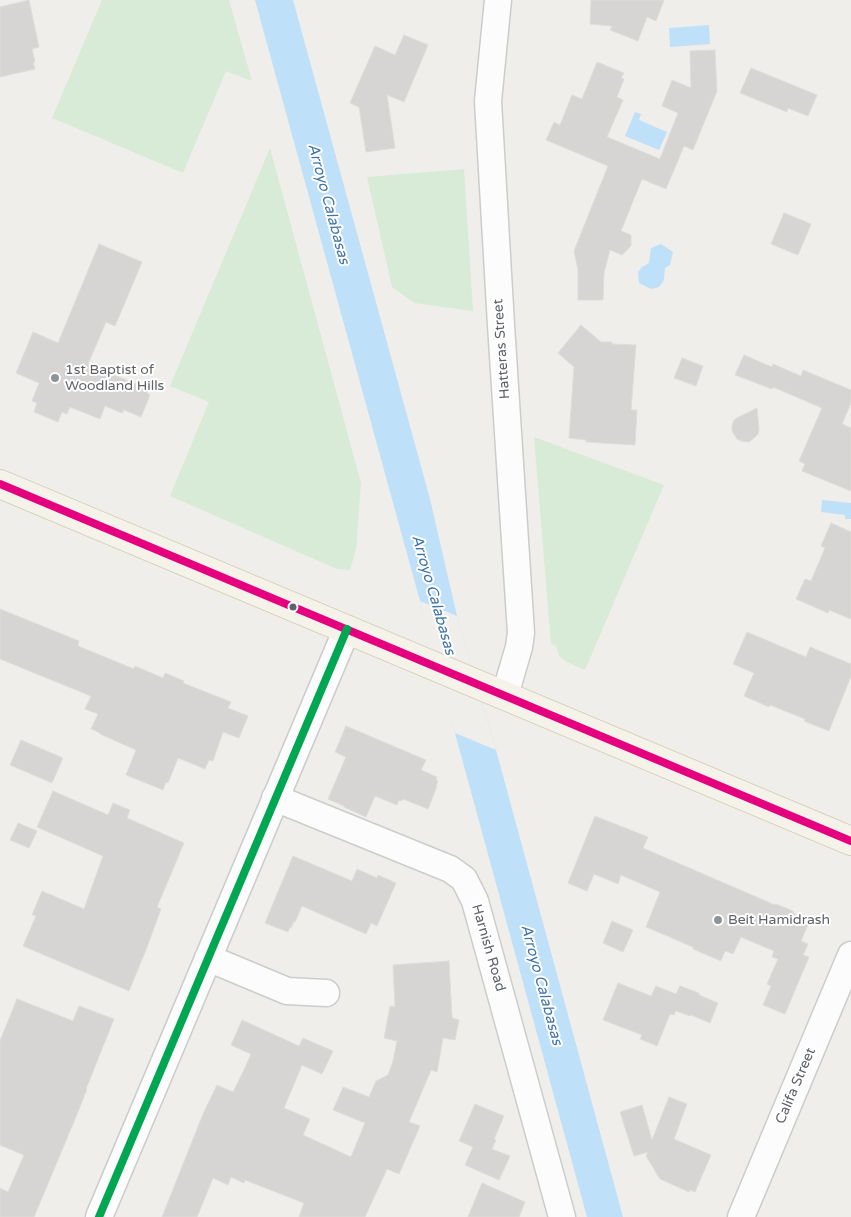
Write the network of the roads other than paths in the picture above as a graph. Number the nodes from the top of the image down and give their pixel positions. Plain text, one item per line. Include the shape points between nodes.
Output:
1 (498, 0) edge
2 (0, 484) edge
3 (347, 629) junction
4 (505, 695) junction
5 (275, 798) junction
6 (851, 841) edge
7 (851, 955) edge
8 (208, 958) junction
9 (326, 993) dead end
10 (98, 1217) edge
11 (562, 1217) edge
12 (740, 1217) edge

1 - 4 street, Hatteras Street via 488,101 521,633
2 - 3 main road
3 - 4 main road
3 - 5 street
4 - 6 main road
5 - 8 street
5 - 11 street, Harnish Road via 450,869 464,879 475,901
7 - 12 street, Califa Street
8 - 9 street via 287,991
8 - 10 street

